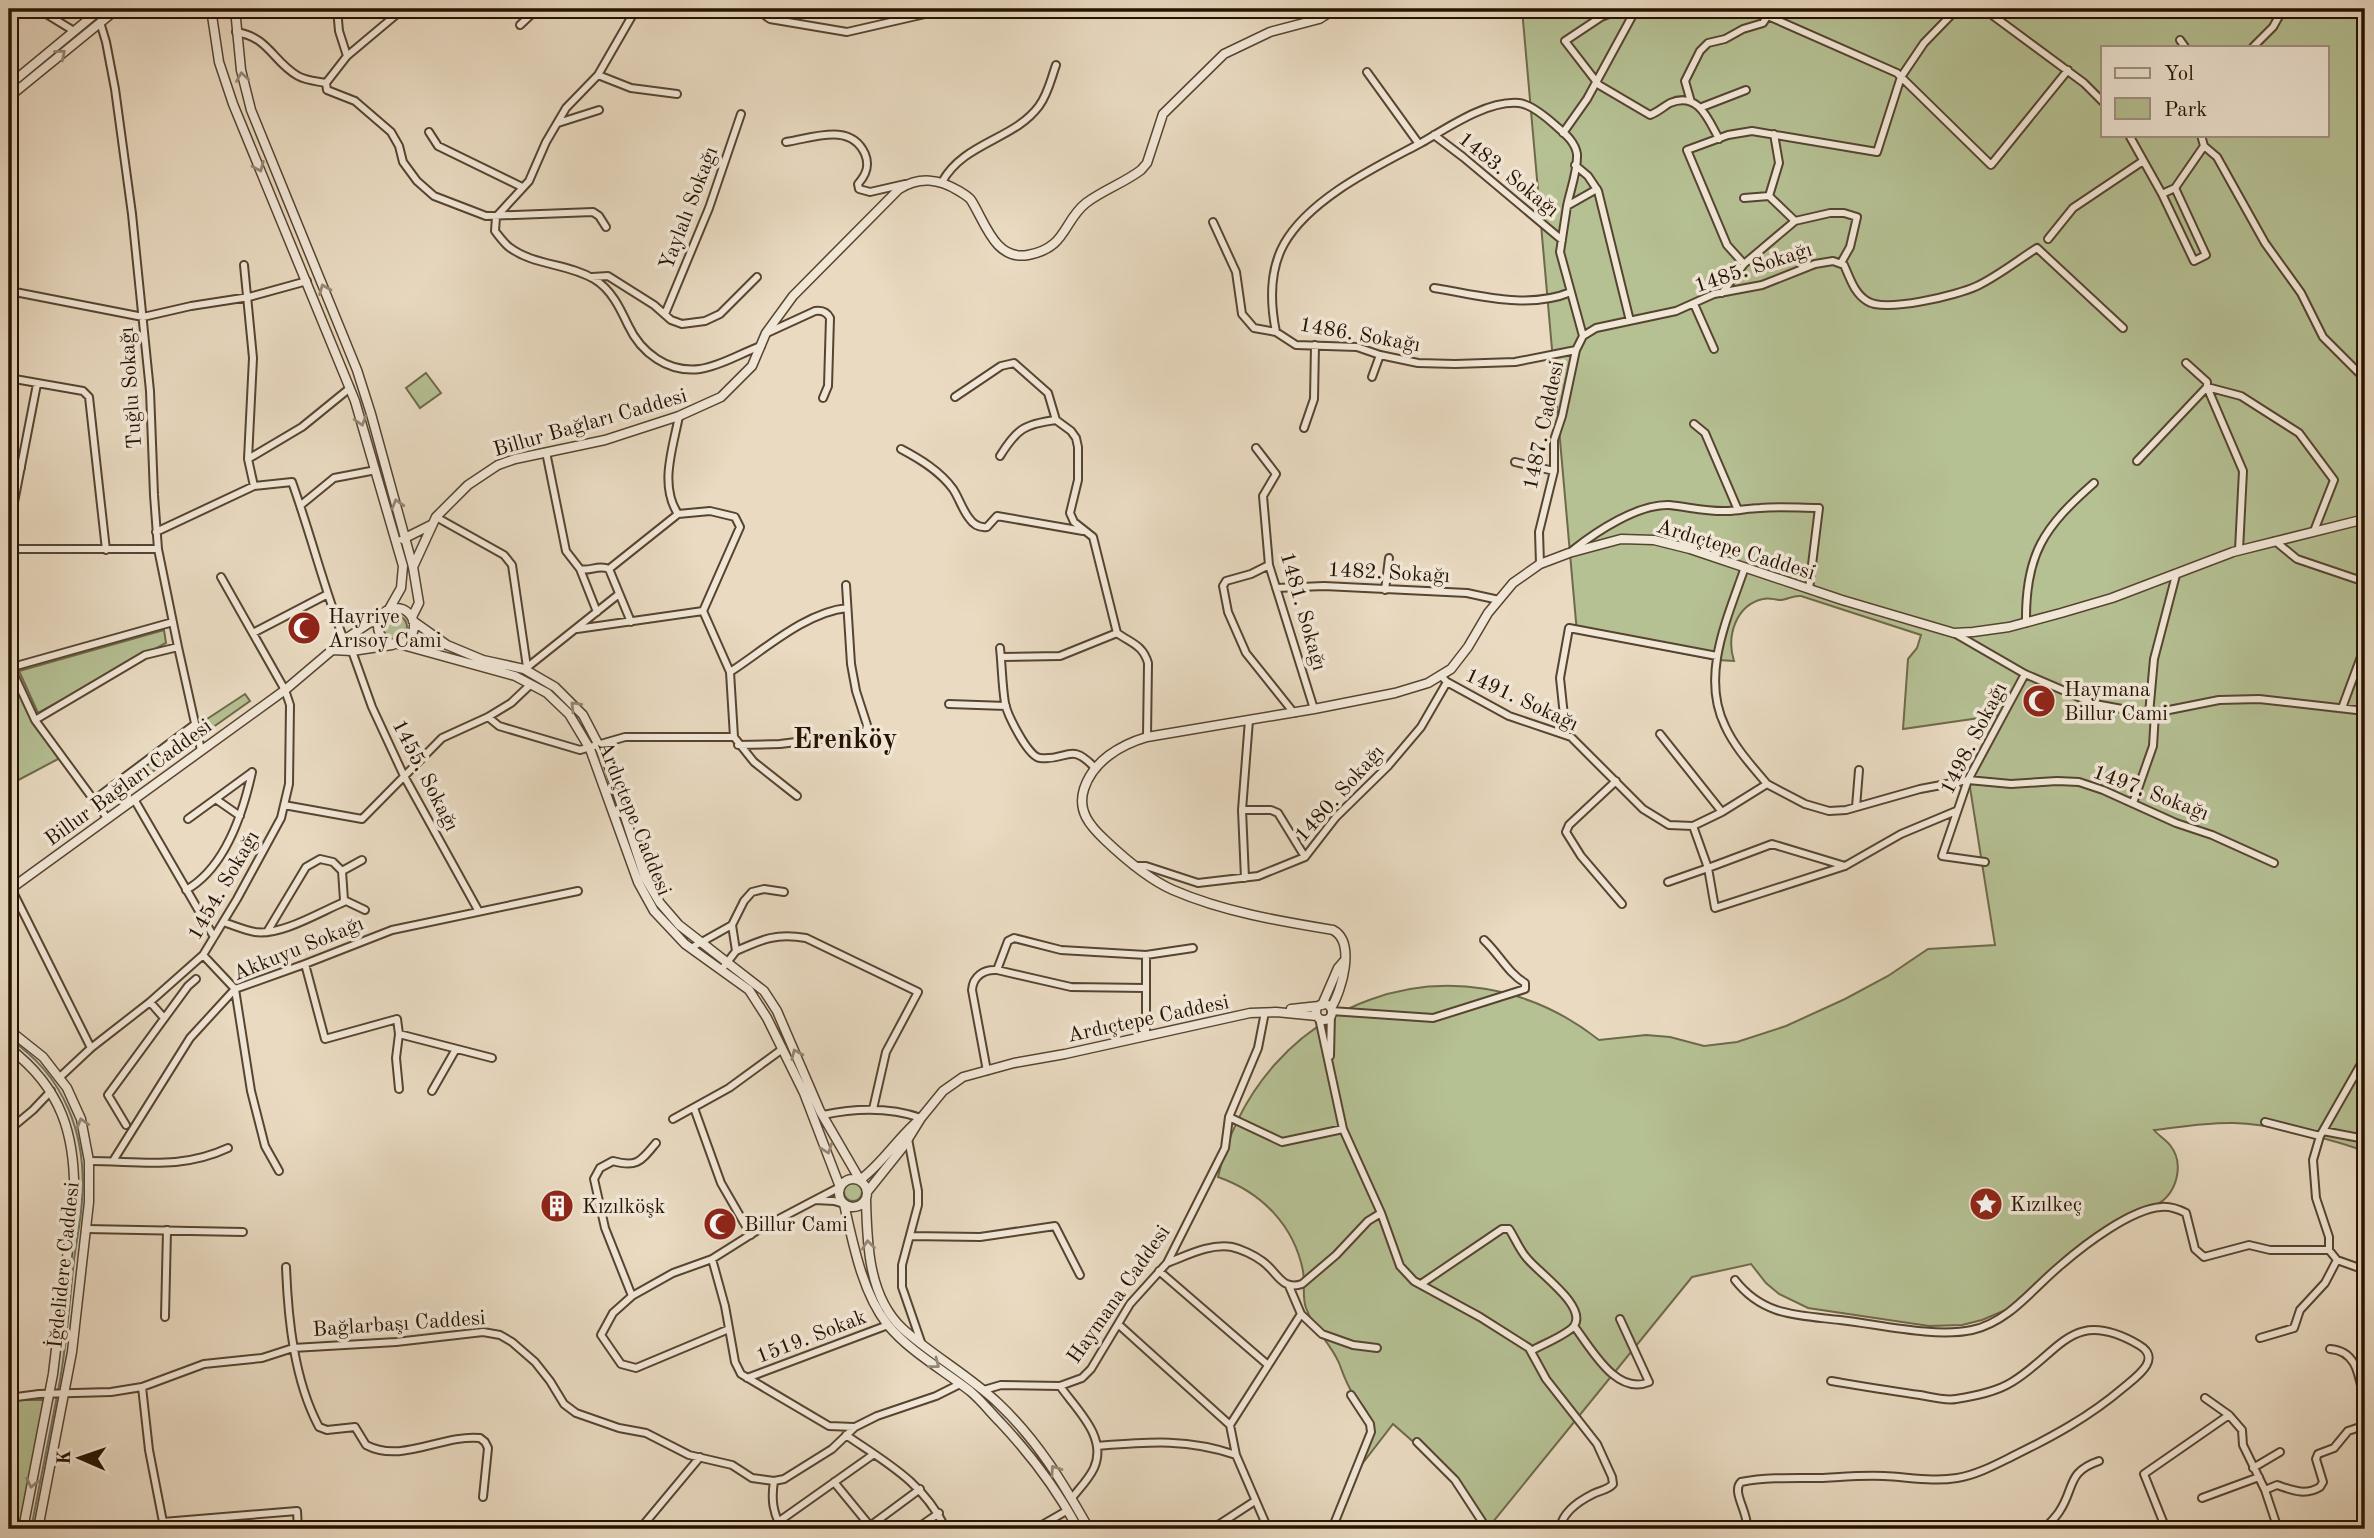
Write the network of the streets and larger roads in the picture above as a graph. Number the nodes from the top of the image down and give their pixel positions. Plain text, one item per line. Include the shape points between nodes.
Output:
1 (38, 9) edge
2 (86, 9) edge
3 (101, 9) edge
4 (117, 9) edge
5 (204, 9) edge
6 (235, 9) edge
7 (337, 9) edge
8 (403, 9) edge
9 (537, 9) edge
10 (636, 9) edge
11 (756, 9) edge
12 (947, 9) edge
13 (1335, 9) edge
14 (1621, 9) edge
15 (1636, 9) edge
16 (1772, 9) edge
17 (1956, 9) edge
18 (1984, 9) edge
19 (2283, 9) edge
20 (211, 13) edge
21 (1768, 16) junction
22 (96, 19) junction
23 (520, 25) dead end
24 (74, 31) junction
25 (236, 32) junction
26 (2180, 40) dead end
27 (2184, 46) edge
28 (2254, 46) edge
29 (347, 56) junction
30 (1056, 65) dead end
31 (2068, 70) junction
32 (1367, 72) dead end
33 (598, 75) junction
34 (1902, 77) junction
35 (1596, 82) junction
36 (326, 83) junction
37 (9, 85) edge
38 (1746, 90) dead end
39 (677, 94) dead end
40 (9, 97) edge
41 (2101, 100) edge
42 (1691, 102) junction
43 (1702, 107) junction
44 (599, 110) dead end
45 (741, 114) dead end
46 (558, 123) junction
47 (429, 132) dead end
48 (1563, 133) junction
49 (1774, 134) junction
50 (1434, 135) junction
51 (2130, 136) edge
52 (2201, 136) edge
53 (1719, 139) junction
54 (786, 142) dead end
55 (1419, 144) junction
56 (2204, 146) junction
57 (2143, 161) junction
58 (1576, 165) junction
59 (942, 182) junction
60 (907, 184) junction
61 (522, 187) junction
62 (1597, 188) junction
63 (2175, 188) junction
64 (2162, 194) junction
65 (1769, 196) junction
66 (1744, 198) dead end
67 (1567, 206) junction
68 (496, 217) junction
69 (1795, 221) junction
70 (1213, 222) dead end
71 (606, 227) dead end
72 (2048, 239) dead end
73 (1562, 240) junction
74 (1841, 263) junction
75 (1744, 264) junction
76 (244, 265) dead end
77 (590, 277) junction
78 (757, 277) dead end
79 (307, 281) junction
80 (1434, 288) dead end
81 (1571, 292) junction
82 (1721, 293) junction
83 (9, 297) edge
84 (248, 297) junction
85 (1694, 304) junction
86 (665, 314) junction
87 (143, 317) junction
88 (1630, 321) junction
89 (2123, 328) dead end
90 (1276, 332) junction
91 (766, 333) junction
92 (1583, 336) junction
93 (1315, 345) junction
94 (761, 346) junction
95 (1714, 349) dead end
96 (1576, 350) junction
97 (1380, 355) junction
98 (2186, 363) dead end
99 (1373, 377) dead end
100 (9, 379) edge
101 (2365, 379) edge
102 (37, 384) junction
103 (2207, 387) junction
104 (350, 388) junction
105 (956, 397) dead end
106 (823, 398) dead end
107 (679, 416) junction
108 (1056, 420) junction
109 (1694, 424) dead end
110 (1304, 428) dead end
111 (1256, 448) dead end
112 (901, 449) dead end
113 (546, 452) junction
114 (1000, 456) dead end
115 (248, 459) junction
116 (2137, 461) dead end
117 (1515, 462) dead end
118 (9, 465) edge
119 (21, 468) junction
120 (376, 470) junction
121 (1553, 471) junction
122 (2094, 483) dead end
123 (254, 486) junction
124 (301, 505) junction
125 (1738, 510) junction
126 (678, 514) junction
127 (2365, 519) edge
128 (434, 521) junction
129 (9, 528) edge
130 (1085, 531) junction
131 (2314, 531) junction
132 (156, 532) junction
133 (401, 539) junction
134 (2275, 541) junction
135 (159, 549) junction
136 (9, 550) edge
137 (106, 550) junction
138 (2239, 551) junction
139 (1569, 553) junction
140 (1389, 558) dead end
141 (1540, 564) junction
142 (1269, 565) junction
143 (413, 567) junction
144 (1745, 567) junction
145 (580, 569) junction
146 (609, 569) junction
147 (2176, 575) junction
148 (221, 577) dead end
149 (2365, 582) edge
150 (846, 585) dead end
151 (1276, 588) junction
152 (1809, 589) junction
153 (1385, 590) junction
154 (619, 594) junction
155 (327, 595) junction
156 (1499, 600) junction
157 (847, 608) junction
158 (703, 611) junction
159 (386, 612) junction
160 (597, 612) junction
161 (413, 619) junction
162 (173, 622) junction
163 (631, 622) junction
164 (2026, 622) junction
165 (574, 630) junction
166 (253, 633) junction
167 (1117, 633) junction
168 (1954, 633) junction
169 (344, 640) junction
170 (397, 644) junction
171 (2365, 646) edge
172 (178, 647) junction
173 (1000, 648) dead end
174 (332, 650) junction
175 (352, 651) junction
176 (1717, 656) junction
177 (1000, 657) junction
178 (9, 667) edge
179 (526, 668) junction
180 (730, 672) junction
181 (2025, 674) junction
182 (516, 676) junction
183 (1444, 678) junction
184 (531, 684) junction
185 (285, 690) junction
186 (949, 704) dead end
187 (1006, 706) junction
188 (2342, 708) junction
189 (1314, 709) junction
190 (2365, 710) edge
191 (1294, 713) junction
192 (2152, 714) junction
193 (488, 717) junction
194 (35, 720) junction
195 (1249, 720) junction
196 (194, 725) junction
197 (1660, 733) dead end
198 (1566, 735) junction
199 (733, 737) junction
200 (1147, 737) junction
201 (600, 744) junction
202 (738, 745) junction
203 (590, 749) junction
204 (201, 750) junction
205 (1095, 768) junction
206 (1859, 770) dead end
207 (404, 775) junction
208 (1968, 780) junction
209 (1616, 781) junction
210 (1767, 784) junction
211 (797, 796) dead end
212 (134, 799) junction
213 (94, 800) junction
214 (217, 800) junction
215 (2133, 803) junction
216 (284, 805) junction
217 (1856, 807) junction
218 (1242, 810) junction
219 (1956, 811) junction
220 (1722, 812) junction
221 (240, 816) junction
222 (107, 818) junction
223 (188, 820) dead end
224 (1693, 826) junction
225 (1305, 857) junction
226 (362, 860) dead end
227 (1985, 862) dead end
228 (2274, 863) dead end
229 (1133, 866) junction
230 (1845, 866) junction
231 (1708, 867) junction
232 (342, 871) junction
233 (9, 873) edge
234 (1245, 878) junction
235 (1668, 882) dead end
236 (12, 887) edge
237 (186, 890) junction
238 (579, 891) dead end
239 (784, 892) dead end
240 (344, 900) junction
241 (1622, 904) dead end
242 (478, 910) junction
243 (365, 911) dead end
244 (223, 922) junction
245 (732, 925) junction
246 (267, 932) junction
247 (214, 937) junction
248 (1484, 940) dead end
249 (702, 942) junction
250 (691, 948) junction
251 (1193, 948) dead end
252 (736, 951) junction
253 (203, 955) junction
254 (1146, 955) junction
255 (1344, 961) junction
256 (305, 964) junction
257 (725, 965) junction
258 (997, 971) junction
259 (196, 979) dead end
260 (1145, 988) junction
261 (235, 989) junction
262 (150, 1002) junction
263 (1320, 1005) junction
264 (1331, 1011) junction
265 (1276, 1012) junction
266 (1265, 1013) junction
267 (1318, 1017) junction
268 (164, 1018) junction
269 (9, 1030) edge
270 (399, 1034) junction
271 (1146, 1036) junction
272 (9, 1048) edge
273 (91, 1048) junction
274 (456, 1049) junction
275 (781, 1050) junction
276 (492, 1058) dead end
277 (2365, 1058) edge
278 (1329, 1062) junction
279 (987, 1070) junction
280 (60, 1077) junction
281 (399, 1089) dead end
282 (51, 1091) junction
283 (432, 1091) dead end
284 (694, 1108) junction
285 (873, 1109) junction
286 (823, 1115) junction
287 (1229, 1117) junction
288 (921, 1118) junction
289 (673, 1119) dead end
290 (2264, 1122) dead end
291 (126, 1125) dead end
292 (1343, 1129) junction
293 (9, 1130) edge
294 (2321, 1133) junction
295 (908, 1139) junction
296 (2365, 1139) edge
297 (656, 1143) dead end
298 (228, 1147) dead end
299 (89, 1161) junction
300 (113, 1161) junction
301 (279, 1171) dead end
302 (860, 1180) junction
303 (840, 1187) junction
304 (867, 1195) junction
305 (815, 1200) junction
306 (844, 1204) junction
307 (1381, 1213) junction
308 (86, 1229) junction
309 (167, 1230) junction
310 (243, 1232) dead end
311 (751, 1235) junction
312 (910, 1236) junction
313 (2329, 1250) junction
314 (712, 1259) junction
315 (2337, 1261) junction
316 (1167, 1262) junction
317 (286, 1267) dead end
318 (2365, 1270) edge
319 (1158, 1271) junction
320 (1080, 1275) dead end
321 (1735, 1280) dead end
322 (1420, 1284) junction
323 (1289, 1286) junction
324 (632, 1296) junction
325 (1301, 1314) junction
326 (165, 1317) dead end
327 (1620, 1319) dead end
328 (1118, 1324) junction
329 (888, 1325) junction
330 (1574, 1326) junction
331 (729, 1329) junction
332 (2260, 1338) dead end
333 (921, 1342) junction
334 (293, 1348) junction
335 (1377, 1348) dead end
336 (2330, 1349) dead end
337 (1531, 1351) junction
338 (1268, 1365) junction
339 (747, 1378) junction
340 (1831, 1381) dead end
341 (960, 1384) junction
342 (1060, 1386) junction
343 (142, 1387) junction
344 (984, 1390) junction
345 (66, 1393) junction
346 (50, 1394) junction
347 (1351, 1395) dead end
348 (9, 1398) edge
349 (2205, 1398) dead end
350 (2365, 1404) edge
351 (2229, 1415) junction
352 (2365, 1418) edge
353 (1230, 1425) junction
354 (855, 1427) junction
355 (846, 1435) junction
356 (1417, 1442) dead end
357 (1097, 1446) junction
358 (2280, 1452) dead end
359 (873, 1454) junction
360 (1236, 1455) junction
361 (700, 1457) junction
362 (2099, 1461) dead end
363 (2253, 1468) junction
364 (2259, 1477) junction
365 (774, 1481) junction
366 (834, 1482) junction
367 (920, 1489) junction
368 (2265, 1490) junction
369 (483, 1497) dead end
370 (2202, 1498) dead end
371 (1072, 1499) junction
372 (1255, 1500) junction
373 (1068, 1510) junction
374 (939, 1513) junction
375 (778, 1522) junction
376 (9, 1525) edge
377 (23, 1526) edge
378 (868, 1528) edge
379 (38, 1529) edge
380 (298, 1529) edge
381 (640, 1529) edge
382 (782, 1529) edge
383 (916, 1529) edge
384 (946, 1529) edge
385 (1035, 1529) edge
386 (1078, 1529) edge
387 (1088, 1529) edge
388 (1212, 1529) edge
389 (1268, 1529) edge
390 (1332, 1529) edge
391 (1486, 1529) edge
392 (1560, 1529) edge
393 (1747, 1529) edge
394 (2044, 1529) edge
395 (2166, 1529) edge
396 (2278, 1529) edge

1 - 24 street
2 - 22 street
3 - 22 street
4 - 22 street
5 - 20 street
6 - 25 street
7 - 29 street
8 - 29 street
9 - 23 street
10 - 33 street
11 - 12 street via 770,19 847,32
13 - 59 street via 1224,54 1163,114 1141,170 1084,204 1059,240 1045,250 1022,256 1004,250 990,236 970,197
14 - 35 street via 1565,41
15 - 35 street
16 - 21 street
17 - 34 street via 1924,43
18 - 31 street
19 - 28 street
20 -> 79 street via 219,62 233,104
21 - 34 street
21 - 42 street via 1763,23 1705,45 1685,81
22 - 24 street
40 -> 22 street
22 - 87 street, Tuğlu Sokağı via 106,42 120,118
24 - 37 street
25 - 36 street via 261,40 295,75
133 -> 25 street via 357,370 251,110
26 - 27 street
29 - 36 street
30 - 59 street via 1035,111 966,154
31 - 34 street via 1991,164
31 - 41 street
32 - 55 street
33 - 39 street via 631,88
33 - 46 street
34 - 49 street via 1877,152
35 - 42 street via 1647,114 1673,102
35 - 48 street
36 - 68 street via 327,90 355,101 391,132 403,162 434,196
38 - 43 street
42 - 43 street
43 - 53 street
44 - 46 street
45 - 86 street, Yaylalı Sokağı
46 - 61 street
47 - 61 street via 438,146
48 - 50 street via 1521,103 1479,112
48 - 58 street via 1576,150
49 - 53 street via 1752,131
49 - 65 street via 1779,163
50 - 55 street
50 - 73 street, 1483. Sokağı
51 - 57 street
52 - 56 street
53 - 75 street via 1687,150 1727,245
54 - 60 street via 849,135 860,144 867,160 859,189 870,192
55 - 90 street via 1340,190 1288,238 1272,284
56 - 63 street
56 - 101 street via 2217,158 2323,337
57 - 64 street
57 - 72 street via 2073,208
58 - 62 street
58 - 67 street, 1487. Caddesi
59 - 60 street
60 - 91 street, Billur Bağları Caddesi via 804,284
61 - 68 street
62 - 67 street
62 - 88 street
63 - 64 street
63 - 64 street via 2206,255 2194,261
65 - 66 street
65 - 69 street
67 - 73 street, 1487. Caddesi
68 - 71 street via 589,212 599,216
68 - 77 street via 495,231 508,247 536,261
69 - 74 street via 1830,213 1857,217
69 - 75 street
70 - 90 street, 1486. Sokağı via 1236,272 1242,314 1254,328
73 - 81 street, 1487. Caddesi via 1560,252
74 - 82 street, 1485. Sokağı via 1815,264 1762,285
74 - 89 street, 1485. Sokağı via 1856,292 1884,307 1976,286 2037,248
75 - 82 street
76 - 84 street
77 - 86 street via 608,276
77 - 94 street via 609,292 634,338 663,363 701,369
78 - 86 street via 733,303 705,321 682,324
79 - 84 street
79 - 104 street
80 - 81 street via 1523,302
81 - 92 street, 1487. Caddesi
82 - 85 street, 1485. Sokağı
83 - 87 street via 10,291
84 - 87 street
84 - 115 street via 253,358
85 - 88 street, 1485. Sokağı
85 - 95 street
87 - 132 street, Tuğlu Sokağı
88 - 92 street, 1485. Sokağı via 1596,328
90 - 93 street, 1486. Sokağı via 1296,345
91 - 94 street, Billur Bağları Caddesi
91 - 106 street via 814,311 828,315 828,386
92 - 96 street, 1487. Caddesi
93 - 97 street, 1486. Sokağı via 1357,347
93 - 110 street via 1314,399
94 - 107 street, Billur Bağları Caddesi via 752,366 731,389
96 - 97 street, 1486. Sokağı via 1515,362 1455,365
96 - 121 street, 1487. Caddesi via 1563,416 1553,440
97 - 99 street
98 - 103 street
100 - 102 street
102 - 119 street
102 - 137 street via 83,391 89,397
103 - 116 street
103 - 131 street via 2241,396 2299,433 2334,480
103 - 138 street via 2243,471
104 - 115 street via 302,426
104 -> 120 street
105 - 108 street via 1001,366 1014,363 1048,393
107 - 113 street, Billur Bağları Caddesi via 605,440
107 - 126 street via 668,491
108 - 114 street via 1020,430
108 - 130 street via 1071,431 1078,447 1078,480 1070,513
109 - 125 street via 1705,433
111 - 142 street, 1481. Sokağı via 1276,474 1263,496
112 - 130 street via 920,459 952,488 967,516 979,527 987,527 997,516
113 - 128 street, Billur Bağları Caddesi via 515,459 483,474
113 - 145 street via 566,551
115 - 123 street
117 - 121 street
118 - 119 street
119 - 129 street
120 - 124 street via 334,478
120 - 133 street
121 - 141 street, 1487. Caddesi via 1539,532
122 - 164 street via 2048,528 2035,555 2025,597
123 - 124 street via 292,482
123 - 132 street
124 - 155 street
125 - 139 street via 1657,506 1593,534
125 - 152 street via 1819,508
126 - 146 street
126 - 158 street via 731,515 739,523
127 - 131 street, Ardıçtepe Caddesi
128 - 133 street, Billur Bağları Caddesi
128 - 143 street, Billur Bağları Caddesi
128 - 179 street via 504,555 512,565
130 - 167 street via 1093,537
131 - 134 street, Ardıçtepe Caddesi
132 - 135 street, Tuğlu Sokağı
133 - 143 street
133 - 159 street via 403,581
134 - 138 street, Ardıçtepe Caddesi
134 - 149 street via 2297,559
135 - 137 street
135 - 162 street, Tuğlu Sokağı
136 - 137 street
138 - 147 street, Ardıçtepe Caddesi
139 - 141 street, Ardıçtepe Caddesi
139 - 144 street, Ardıçtepe Caddesi via 1639,538
140 - 153 street
141 - 156 street, Ardıçtepe Caddesi via 1513,583
142 - 151 street, 1481. Sokağı
142 - 191 street via 1223,586 1246,653
143 - 161 street via 419,603
144 - 152 street, Ardıçtepe Caddesi
144 - 176 street
145 - 146 street
145 - 160 street
146 - 154 street
147 - 164 street, Ardıçtepe Caddesi
147 - 192 street via 2154,659
148 - 166 street
150 - 157 street
151 - 153 street, 1482. Sokağı
151 - 189 street, 1481. Sokağı
152 - 168 street, Ardıçtepe Caddesi
153 - 156 street, 1482. Sokağı via 1467,593
154 - 160 street
154 - 163 street
155 - 166 street
155 - 169 street
156 - 183 street, Ardıçtepe Caddesi
157 - 180 street via 808,620
157 - 202 street via 851,664 867,725 864,732
158 - 163 street
158 - 180 street
159 - 161 street via 399,608
159 - 169 street, Billur Bağları Caddesi
159 - 170 street via 379,632
160 - 165 street
161 - 170 street via 412,636
161 - 179 street via 447,645 483,660
162 - 172 street, Tuğlu Sokağı
162 - 178 street
163 - 165 street
164 - 168 street, Ardıçtepe Caddesi
165 - 179 street
166 - 185 street
167 - 177 street via 1060,656
167 - 200 street via 1141,648 1147,663
168 - 181 street
169 - 174 street, Billur Bağları Caddesi
170 - 175 street
170 - 182 street, Ardıçtepe Caddesi
171 - 188 street
172 - 194 street via 145,655
172 - 196 street, Tuğlu Sokağı
173 - 177 street
174 - 175 street
174 - 185 street, Billur Bağları Caddesi
175 - 207 street, 1455. Sokağı
176 - 198 street via 1569,628 1560,678
176 - 210 street via 1717,706 1725,727
177 - 187 street
178 - 194 street
179 - 182 street
201 -> 179 street via 570,701
180 - 199 street
181 - 192 street via 2095,704
181 - 208 street, 1498. Sokağı
182 - 184 street, Ardıçtepe Caddesi
183 - 189 street, Ardıçtepe Caddesi
183 - 198 street, 1491. Sokağı via 1509,716
183 - 225 street, 1480. Sokağı via 1421,727 1336,817
184 - 193 street
184 - 203 street, Ardıçtepe Caddesi via 569,714
185 - 204 street, Billur Bağları Caddesi
185 - 216 street, 1454. Sokağı via 291,750
186 - 187 street
187 - 205 street via 1033,755 1076,753
188 - 190 street
188 - 192 street via 2259,699 2219,700
189 - 191 street, Ardıçtepe Caddesi
191 - 195 street, Ardıçtepe Caddesi
192 - 215 street via 2153,746
193 - 203 street via 499,726 577,750
193 - 207 street via 442,738
194 - 213 street
195 - 200 street, Ardıçtepe Caddesi
195 - 218 street
196 - 204 street, Tuğlu Sokağı
196 - 213 street
197 - 220 street
198 - 209 street, 1491. Sokağı
199 - 201 street via 625,737
199 - 202 street
200 - 205 street, Ardıçtepe Caddesi via 1114,752
201 - 203 street
201 - 249 street via 645,878 679,925
202 - 211 street
203 - 250 street, Ardıçtepe Caddesi via 638,882 654,911
204 - 212 street, Billur Bağları Caddesi
205 - 229 street via 1083,793 1085,816
206 - 217 street
207 - 216 street via 362,819
207 - 242 street, 1455. Sokağı
208 - 215 street, 1497. Sokağı via 2079,782
208 - 217 street, 1497. Sokağı
208 - 219 street, 1498. Sokağı
209 - 224 street, 1491. Sokağı via 1643,809 1669,825
209 - 241 street via 1566,832
210 - 217 street, 1497. Sokağı via 1829,811
210 - 220 street
212 - 222 street, Billur Bağları Caddesi
212 - 237 street
213 - 222 street
214 - 221 street
214 - 221 street via 252,772
214 - 223 street
215 - 228 street, 1497. Sokağı
216 - 244 street, 1454. Sokağı
218 - 225 street via 1278,813
218 - 234 street
219 - 227 street, 1498. Sokağı via 1942,856
219 - 230 street via 1901,834
220 - 224 street
221 - 237 street via 210,872
222 - 236 street, Billur Bağları Caddesi
224 - 231 street
225 - 234 street, 1480. Sokağı
226 - 232 street
229 - 234 street, 1480. Sokağı via 1198,883
229 - 255 street via 1172,890 1225,907 1333,930 1344,940
230 - 231 street via 1772,844
230 - 231 street via 1715,908
231 - 235 street
232 - 240 street
232 - 246 street via 337,864 320,859 306,867
233 - 236 street
236 - 273 street
237 - 247 street
238 - 242 street, Akkuyu Sokağı
239 - 245 street via 752,892
240 - 243 street
240 - 246 street
242 - 256 street, Akkuyu Sokağı via 392,930
244 - 246 street
244 - 247 street, 1454. Sokağı
245 - 249 street
245 - 252 street
247 - 253 street, 1454. Sokağı
248 - 264 street via 1525,983 1525,989 1433,1018
249 - 250 street
249 - 257 street
250 - 257 street, Ardıçtepe Caddesi
251 - 254 street
252 - 257 street
252 - 285 street via 768,937 806,938 918,992 886,1052
253 - 261 street
253 - 262 street, 1454. Sokağı
254 - 258 street via 1061,950 1014,938 1008,941
254 - 260 street
255 - 263 street
255 - 264 street
256 - 261 street, Akkuyu Sokağı
256 - 270 street via 325,1039 397,1019
257 - 275 street, Ardıçtepe Caddesi via 749,989
286 -> 257 street via 764,991
258 - 260 street via 1071,987
258 - 279 street via 986,971 972,985
259 - 268 street
260 - 271 street
261 - 300 street, Akkuyu Sokağı via 190,1038
261 - 301 street via 251,1091 265,1146
262 - 268 street
262 - 273 street, 1454. Sokağı
263 - 264 street
263 - 265 street, Ardıçtepe Caddesi
263 - 267 street
264 - 267 street via 1326,1019
264 - 278 street
265 - 266 street, Ardıçtepe Caddesi
265 - 267 street, Ardıçtepe Caddesi
266 - 271 street, Ardıçtepe Caddesi
266 - 287 street, Haymana Caddesi via 1258,1048
267 - 278 street
268 - 291 street via 108,1095
269 - 280 street, İğdelidere Caddesi
270 - 274 street
270 - 281 street
271 - 279 street, Ardıçtepe Caddesi
272 - 282 street, İğdelidere Caddesi
273 - 280 street, 1454. Sokağı
274 - 276 street
274 - 283 street
275 - 284 street
275 -> 303 street, Ardıçtepe Caddesi via 811,1108
277 - 294 street
278 - 292 street
279 - 288 street, Ardıçtepe Caddesi via 963,1077 943,1091
299 -> 280 street, İğdelidere Caddesi via 81,1119
282 - 293 street
282 - 346 street, İğdelidere Caddesi via 69,1133 74,1188
284 - 289 street
284 - 311 street via 721,1183
285 - 286 street
285 - 288 street
286 - 302 street
287 - 292 street via 1282,1142
287 - 316 street, Haymana Caddesi via 1225,1148
288 - 295 street
288 - 302 street
290 - 294 street
292 - 307 street
294 - 296 street
294 - 313 street via 2313,1160 2316,1198
295 - 304 street
295 - 312 street via 918,1198
297 - 324 street via 638,1162 625,1165 613,1161 600,1168 594,1179 605,1227
298 - 300 street via 183,1163
299 - 300 street
299 - 308 street, İğdelidere Caddesi
302 - 303 street via 851,1178
302 - 304 street
303 - 305 street
303 - 306 street
304 - 306 street via 858,1207
333 -> 304 street via 897,1322 873,1276
305 - 306 street
305 - 311 street
306 - 329 street via 866,1283
307 - 322 street via 1400,1266
307 - 323 street via 1302,1284
308 - 309 street
308 - 345 street, İğdelidere Caddesi
309 - 310 street
309 - 326 street
311 - 314 street
312 - 320 street via 980,1237 1055,1226
312 - 333 street via 902,1287
313 - 315 street
313 - 321 street via 2270,1250 2249,1245 2204,1257 2195,1249 2186,1213 2163,1206 2148,1209 2081,1249 1995,1322 1947,1332 1796,1315 1762,1305
314 - 324 street via 673,1273
314 - 331 street
315 - 318 street
315 - 332 street via 2325,1283 2300,1310 2294,1328
316 - 319 street, Haymana Caddesi
316 - 323 street via 1217,1247 1233,1247 1260,1259
317 - 334 street
319 - 328 street, Haymana Caddesi
319 - 338 street
322 - 330 street via 1507,1228 1526,1257 1568,1297 1576,1312
322 - 337 street
323 - 325 street
324 - 331 street via 614,1313 601,1335 625,1366 642,1366
325 - 335 street via 1322,1334
325 - 338 street
327 - 330 street via 1649,1382 1634,1386 1615,1377
328 - 342 street, Haymana Caddesi via 1091,1369 1082,1378
328 - 353 street
329 - 339 street, 1519. Sokak
329 -> 341 street
330 - 337 street
331 - 339 street via 737,1368
333 - 344 street
334 - 343 street, Bağlarbaşı Caddesi via 262,1358 204,1364
334 - 361 street, Bağlarbaşı Caddesi via 445,1334 500,1335 535,1362 570,1410 646,1433
334 - 369 street via 319,1427 355,1427 366,1446 386,1450 480,1438 488,1448
336 - 350 street via 2348,1355 2358,1370
337 - 392 street via 1546,1379 1593,1438 1613,1479 1610,1488 1571,1509
338 - 353 street
339 - 354 street via 829,1426
340 - 393 street via 1952,1400 2009,1384 2054,1346 2091,1330 2121,1335 2142,1346 2149,1360 2121,1390 2075,1425 1960,1478 1741,1482 1736,1491
341 - 354 street
341 - 373 street via 1035,1460
342 - 344 street via 1001,1385
342 - 357 street via 1093,1432
343 - 345 street, Bağlarbaşı Caddesi
343 - 380 street via 163,1522 297,1511
371 -> 344 street via 1045,1456
345 - 346 street, Bağlarbaşı Caddesi
345 - 379 street, İğdelidere Caddesi
346 - 348 street, Bağlarbaşı Caddesi
346 -> 377 street, İğdelidere Caddesi
347 - 390 street via 1371,1432
349 - 351 street
351 - 363 street via 2242,1430
351 - 395 street via 2144,1474
352 - 368 street via 2360,1427 2344,1433 2334,1448 2316,1457 2323,1482 2320,1487 2307,1493 2277,1485
353 - 360 street
354 - 355 street
355 - 359 street
355 - 365 street via 784,1479
356 - 391 street via 1455,1480
357 - 360 street via 1179,1441
357 - 371 street via 1096,1464
358 - 363 street
359 - 366 street
359 - 367 street
360 - 372 street
361 - 365 street, Bağlarbaşı Caddesi via 732,1465 752,1478
361 - 381 street
362 - 394 street via 2078,1472 2059,1512
363 - 364 street
364 - 368 street
364 - 370 street
365 - 375 street via 771,1498
366 - 375 street
366 - 378 street
367 - 374 street
367 - 378 street
368 - 396 street
371 - 387 street
372 - 388 street
372 - 389 street
373 - 385 street
373 - 386 street
374 - 383 street
374 - 384 street
375 - 382 street
376 - 377 street

